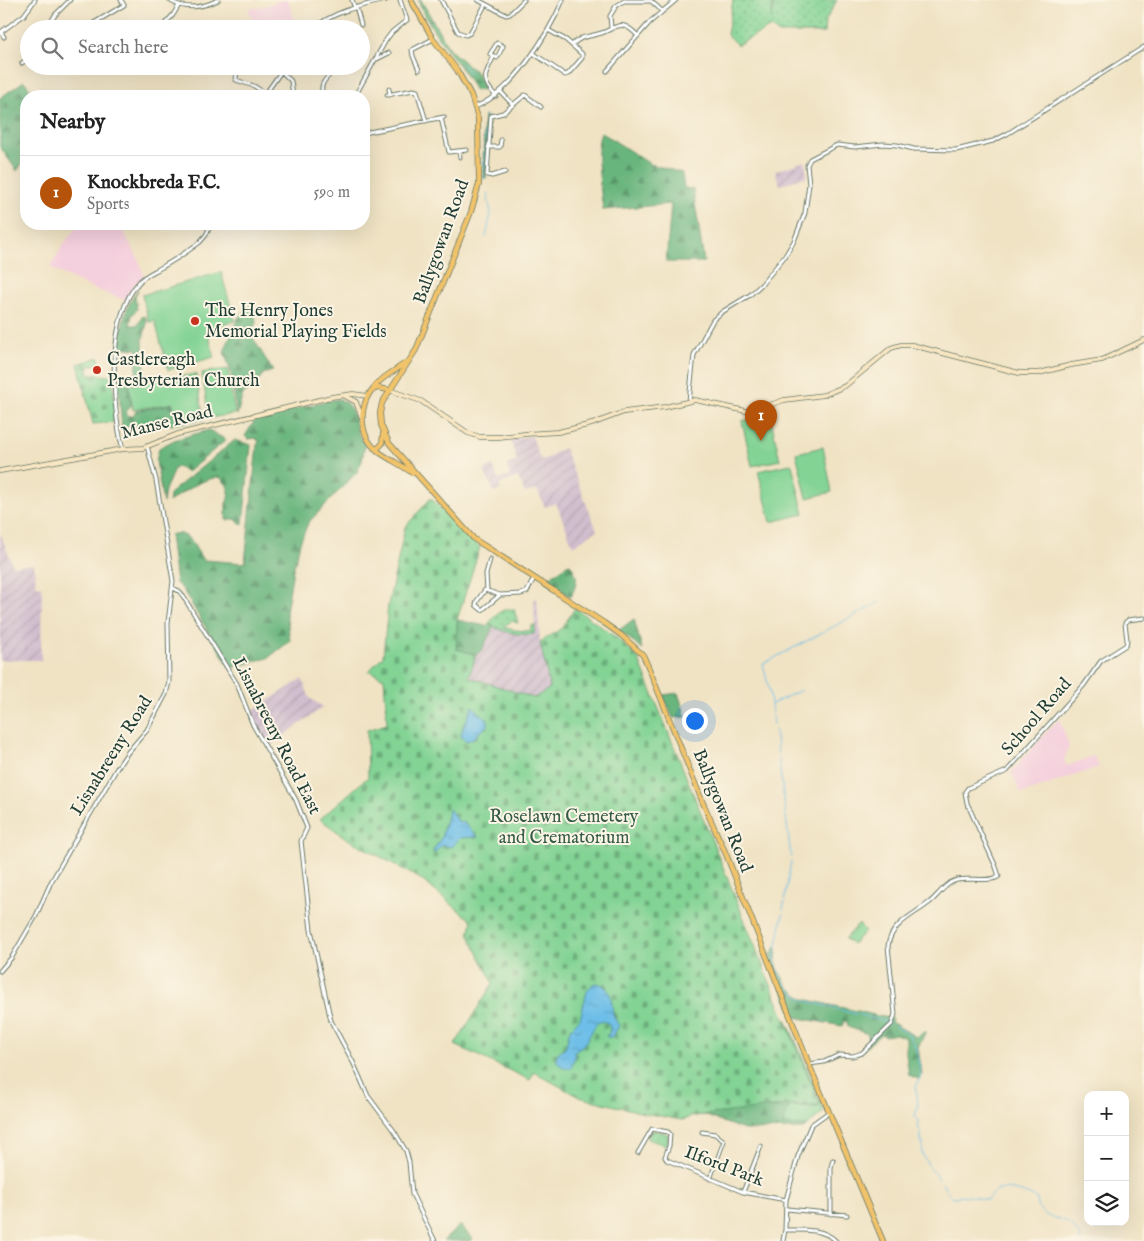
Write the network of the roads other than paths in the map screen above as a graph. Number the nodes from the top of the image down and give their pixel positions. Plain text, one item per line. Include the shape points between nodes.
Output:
1 (35, 0) edge
2 (70, 0) edge
3 (121, 0) edge
4 (169, 0) edge
5 (218, 0) edge
6 (352, 0) edge
7 (386, 0) edge
8 (400, 0) edge
9 (411, 0) edge
10 (441, 0) edge
11 (479, 0) edge
12 (524, 0) edge
13 (563, 0) edge
14 (676, 0) edge
15 (485, 5) junction
16 (179, 6) junction
17 (355, 8) junction
18 (662, 11) junction
19 (52, 20) edge
20 (99, 20) edge
21 (168, 20) edge
22 (326, 20) edge
23 (359, 20) edge
24 (611, 28) junction
25 (548, 30) junction
26 (638, 36) junction
27 (4, 37) dead end
28 (433, 39) junction
29 (572, 45) junction
30 (1144, 46) edge
31 (389, 53) dead end
32 (533, 53) junction
33 (494, 56) junction
34 (376, 60) junction
35 (370, 70) edge
36 (419, 70) dead end
37 (607, 71) dead end
38 (235, 75) edge
39 (279, 75) edge
40 (286, 75) edge
41 (329, 75) edge
42 (367, 75) edge
43 (389, 89) dead end
44 (258, 90) edge
45 (269, 90) edge
46 (292, 90) edge
47 (321, 90) edge
48 (358, 90) edge
49 (501, 92) junction
50 (496, 96) junction
51 (513, 105) junction
52 (476, 107) junction
53 (541, 107) dead end
54 (426, 121) junction
55 (370, 132) edge
56 (501, 140) dead end
57 (488, 147) junction
58 (467, 150) dead end
59 (459, 152) junction
60 (460, 157) dead end
61 (505, 172) dead end
62 (208, 230) edge
63 (1144, 340) edge
64 (411, 357) junction
65 (372, 391) junction
66 (388, 392) junction
67 (340, 395) junction
68 (368, 396) junction
69 (689, 401) junction
70 (362, 420) junction
71 (382, 428) junction
72 (148, 446) junction
73 (374, 448) junction
74 (123, 449) junction
75 (0, 471) edge
76 (421, 480) junction
77 (490, 559) dead end
78 (534, 578) junction
79 (173, 588) junction
80 (487, 590) junction
81 (500, 595) junction
82 (1144, 618) edge
83 (0, 971) edge
84 (809, 1064) junction
85 (829, 1112) junction
86 (702, 1132) dead end
87 (761, 1146) dead end
88 (638, 1153) dead end
89 (833, 1160) dead end
90 (710, 1179) junction
91 (743, 1192) junction
92 (786, 1200) junction
93 (787, 1209) junction
94 (831, 1214) junction
95 (847, 1215) dead end
96 (785, 1230) junction
97 (835, 1240) edge
98 (435, 1241) edge
99 (783, 1241) edge
100 (883, 1241) edge

1 - 27 street via 24,15 2,32
2 - 19 street
3 - 20 street via 124,5
4 - 16 street
5 - 16 street via 195,7
6 - 17 street
7 - 17 street
8 - 34 street via 407,20 388,36
9 - 28 main road, Ballygowan Road
10 - 15 street via 458,32 466,35
11 - 15 street
12 - 15 street via 508,15
13 - 25 street
14 - 18 street
16 - 21 street
17 - 22 street
17 - 23 street
18 - 24 street via 651,1 624,1 612,11
18 - 26 street
24 - 26 street via 624,26
24 - 29 street via 582,37
25 - 29 street
25 - 32 street
26 - 37 street
28 - 36 street via 412,50
28 - 52 main road, Ballygowan Road via 466,84
29 - 32 street via 582,58 566,75
30 - 69 street via 993,141 942,150 883,144 837,145 810,159 807,162 808,195 799,232 788,252 762,284 714,320 694,355
31 - 34 street
32 - 49 street
33 - 33 street via 490,54 497,42 503,46 497,58
33 - 50 street via 485,77 487,87
34 - 35 street
38 - 44 street via 237,81
39 - 45 street
40 - 46 street via 291,81
41 - 47 street via 321,85
42 - 48 street
43 - 54 street via 388,95 417,91
49 - 50 street
49 - 51 street
50 - 52 street
51 - 53 street via 524,94
51 - 57 street via 503,113 491,116
52 - 64 main road, Ballygowan Road via 480,148 477,193
54 - 55 street
54 - 59 street via 443,118 449,152
56 - 57 street via 500,148
57 - 61 street via 487,175
58 - 59 street
59 - 60 street
62 - 74 street via 200,242 142,279 123,308 118,331 114,392
63 - 69 street via 1102,360 1039,374 1020,373 912,345 901,345 886,351 845,386 824,395 784,400 746,411 700,400
64 - 65 main road, Ballygowan Road via 380,380
64 - 66 main road, Ballygowan Road
65 - 66 main road via 378,388
65 - 68 main road, Ballygowan Road
66 - 69 street via 398,392 421,401 468,433 496,438 558,432 624,412
66 - 71 main road, Ballygowan Road via 380,414
67 - 68 street, Manse Road
67 - 70 street via 356,402
67 - 72 street, Manse Road via 178,434
68 - 70 main road, Ballygowan Road
70 - 73 main road
71 - 73 main road via 382,444
71 - 76 main road, Ballygowan Road via 389,442
72 - 74 street, Manse Road
72 - 79 street, Lisnabreeny Road
73 - 76 main road, Ballygowan Road
74 - 75 street, Manse Road
76 - 78 main road, Ballygowan Road via 474,539
77 - 80 street via 486,574
78 - 81 street via 527,592
78 - 84 main road, Ballygowan Road via 604,623 643,655
79 - 83 street, Lisnabreeny Road via 168,618 169,682 166,694 147,730 117,768 51,882 36,916
79 - 98 street, Lisnabreeny Road East via 183,596 237,684 252,725 292,791 305,821 307,828 301,841 310,930 331,1021 368,1096 406,1151 412,1194
80 - 81 street
80 - 81 street via 476,605 482,610
82 - 84 street, School Road via 1125,623 1126,645 1101,661 1084,685 1007,772 965,792 999,876 951,882 893,932 888,946 894,997 895,1018 892,1024 862,1053 839,1055
84 - 85 main road, Ballygowan Road
85 - 92 street via 809,1128
85 - 100 main road, Ballygowan Road
86 - 90 street via 715,1134 724,1140
87 - 91 street
88 - 90 street, Ilford Park via 652,1129 668,1132 670,1140 666,1159
89 - 94 street
90 - 91 street, Ilford Park
91 - 92 street, Ilford Park
92 - 93 street
93 - 94 street
93 - 96 street
94 - 95 street
96 - 97 street via 818,1232
96 - 99 street

